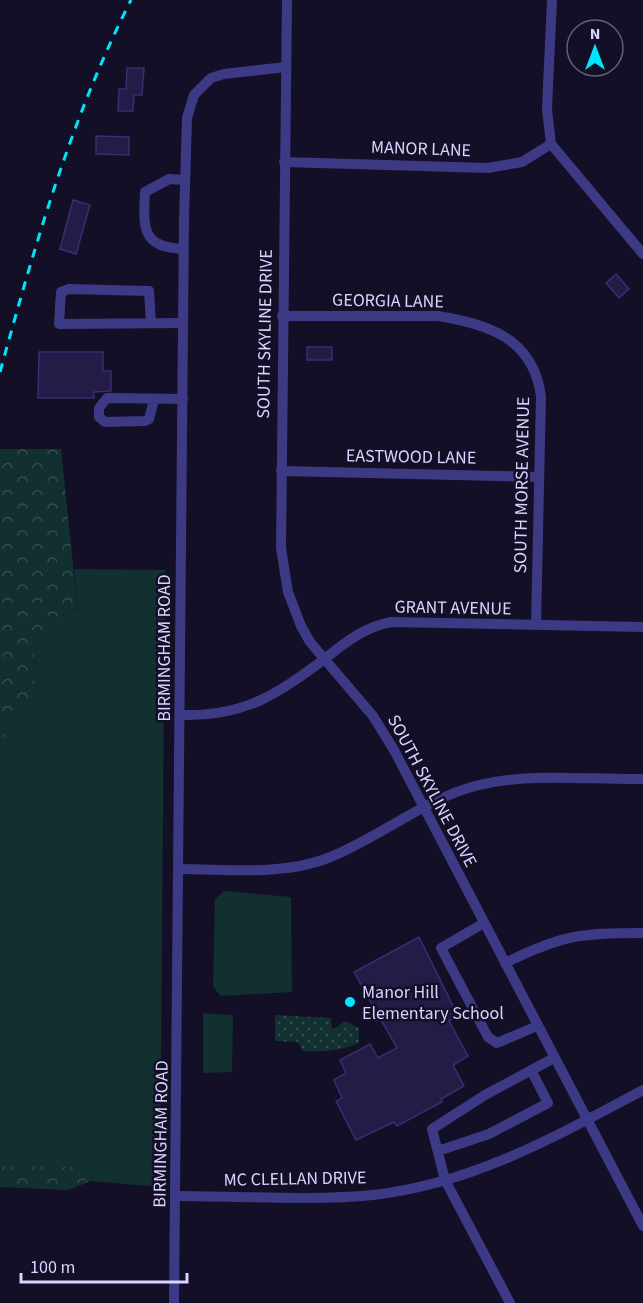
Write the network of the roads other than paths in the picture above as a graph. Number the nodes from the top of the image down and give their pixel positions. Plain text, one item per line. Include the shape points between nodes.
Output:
1 (287, 0) edge
2 (552, 0) edge
3 (286, 67) junction
4 (551, 144) junction
5 (284, 162) junction
6 (185, 180) junction
7 (183, 249) junction
8 (643, 254) edge
9 (282, 316) junction
10 (151, 323) junction
11 (183, 323) junction
12 (522, 350) joint
13 (183, 399) junction
14 (154, 400) junction
15 (281, 471) junction
16 (539, 477) junction
17 (536, 625) junction
18 (643, 627) edge
19 (325, 658) junction
20 (181, 715) junction
21 (643, 779) edge
22 (424, 809) junction
23 (180, 868) junction
24 (484, 923) junction
25 (643, 933) edge
26 (504, 963) junction
27 (537, 1026) junction
28 (554, 1058) junction
29 (531, 1070) junction
30 (643, 1090) edge
31 (586, 1120) junction
32 (438, 1151) junction
33 (445, 1180) junction
34 (177, 1196) junction
35 (643, 1226) edge
36 (174, 1303) edge
37 (510, 1303) edge

1 - 3 street, SOUTH SKYLINE DRIVE
2 - 4 street via 547,109
3 - 5 street, SOUTH SKYLINE DRIVE
3 - 6 street, BIRMINGHAM ROAD via 224,74 203,85 194,95 187,118
4 - 5 street, MANOR LANE via 522,162 488,168
4 - 8 street
5 - 9 street, SOUTH SKYLINE DRIVE
6 - 7 street, BIRMINGHAM ROAD
6 - 7 street via 169,179 145,192 144,206 146,230 152,242 162,248
7 - 11 street, BIRMINGHAM ROAD
9 - 12 street, GEORGIA LANE via 438,315 496,332
9 - 15 street, SOUTH SKYLINE DRIVE
10 - 10 street via 59,324 61,292 149,291
10 - 11 street
11 - 13 street, BIRMINGHAM ROAD
12 - 16 street, SOUTH MORSE AVENUE via 535,373 541,396
13 - 14 street
13 - 20 street, BIRMINGHAM ROAD
14 - 14 street via 107,398 99,408 99,417 105,422 145,421
15 - 16 street, EASTWOOD LANE
15 - 19 street, SOUTH SKYLINE DRIVE via 283,575 301,626
16 - 17 street, SOUTH MORSE AVENUE
17 - 18 street, GRANT AVENUE
17 - 19 street, GRANT AVENUE via 391,622 364,630
19 - 20 street, GRANT AVENUE via 281,692 248,707 215,715
19 - 22 street, SOUTH SKYLINE DRIVE via 373,716
20 - 23 street, BIRMINGHAM ROAD
21 - 22 street via 506,780 473,787
22 - 23 street via 342,852 310,864 275,869
22 - 24 street, SOUTH SKYLINE DRIVE
23 - 34 street, BIRMINGHAM ROAD
24 - 26 street, SOUTH SKYLINE DRIVE
24 - 27 street via 441,948 488,1037 497,1043 506,1041
25 - 26 street via 568,936
26 - 27 street, SOUTH SKYLINE DRIVE
27 - 28 street, SOUTH SKYLINE DRIVE
28 - 29 street
28 - 31 street, SOUTH SKYLINE DRIVE
29 - 32 street via 432,1129
29 - 32 street via 548,1103 489,1134
30 - 31 street, MC CLELLAN DRIVE
31 - 33 street, MC CLELLAN DRIVE via 526,1151
31 - 35 street, SOUTH SKYLINE DRIVE
32 - 33 street
33 - 34 street, MC CLELLAN DRIVE via 345,1197
33 - 37 street
34 - 36 street, BIRMINGHAM ROAD

